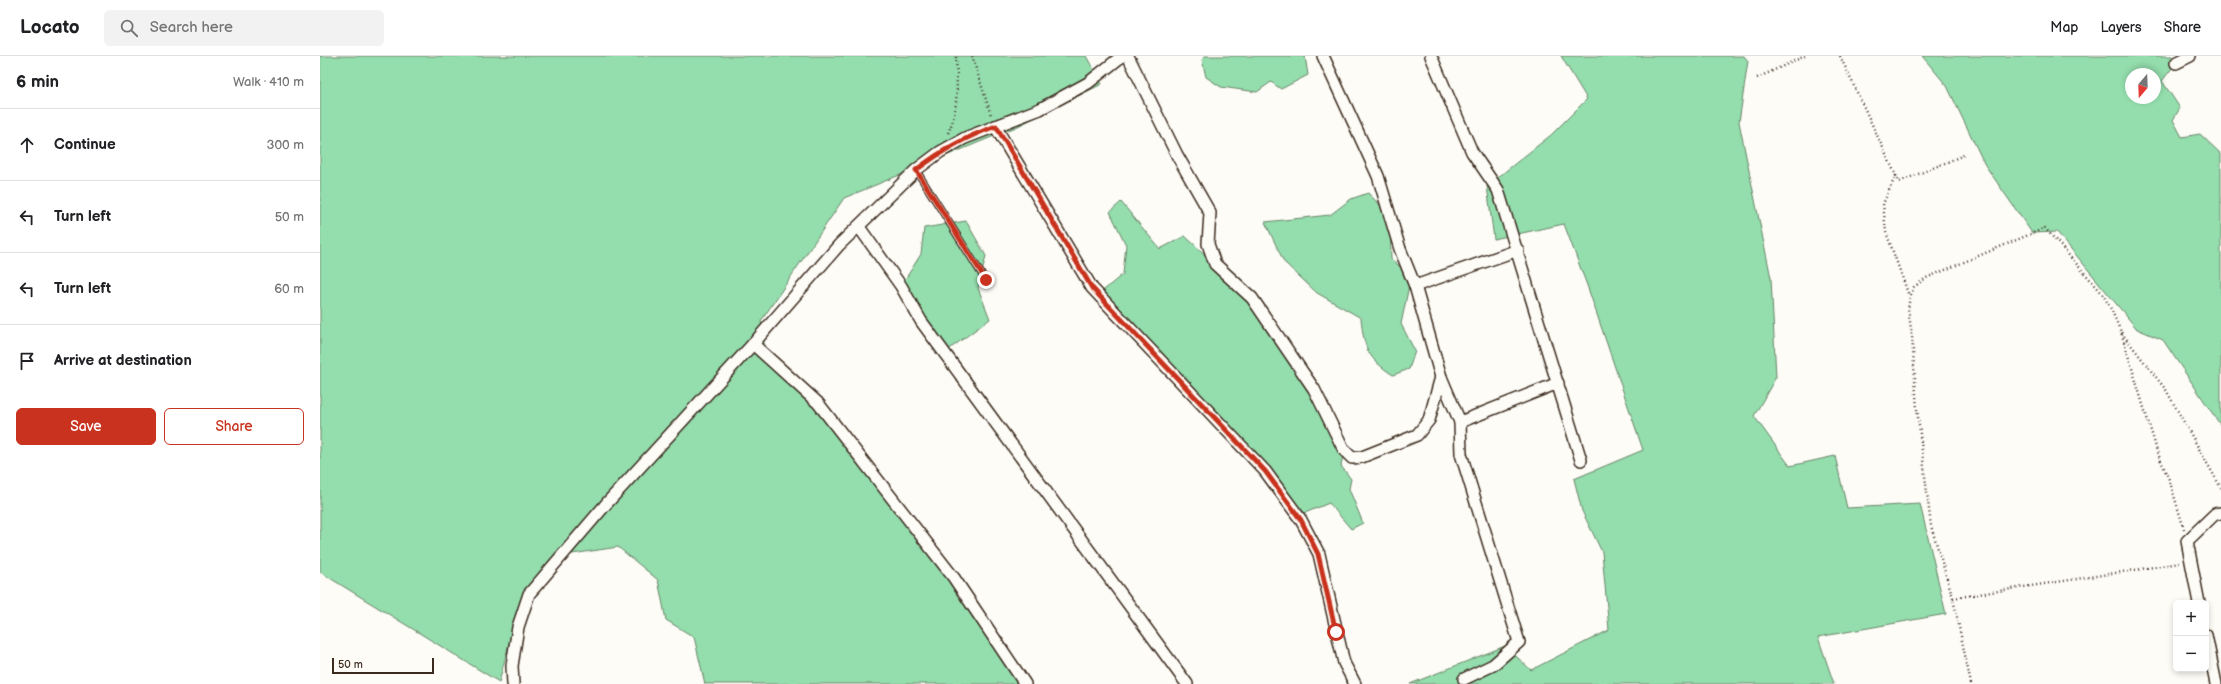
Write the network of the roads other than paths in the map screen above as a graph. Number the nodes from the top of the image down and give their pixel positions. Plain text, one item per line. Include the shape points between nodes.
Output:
1 (1122, 56) edge
2 (1128, 56) edge
3 (1323, 56) edge
4 (1431, 56) edge
5 (2190, 56) edge
6 (2176, 63) dead end
7 (996, 126) junction
8 (916, 170) junction
9 (859, 227) junction
10 (1518, 250) junction
11 (986, 280) dead end
12 (1415, 286) junction
13 (753, 344) junction
14 (1440, 377) junction
15 (1558, 383) junction
16 (1460, 422) junction
17 (1581, 460) dead end
18 (2221, 513) edge
19 (2198, 600) edge
20 (2206, 636) edge
21 (1464, 678) dead end
22 (513, 684) edge
23 (1024, 684) edge
24 (1187, 684) edge
25 (1355, 684) edge
26 (2216, 684) edge

1 - 7 street via 1088,83 1040,109
2 - 14 street via 1210,213 1208,244 1215,264 1252,298 1314,389 1344,450 1352,458 1362,457 1417,434 1429,420
3 - 12 street via 1378,176 1400,249
4 - 10 street via 1472,152 1498,190
5 - 6 street
7 - 8 street via 965,138
7 - 25 street via 1092,288 1265,471 1301,520 1318,554 1344,663
8 - 9 street
8 - 11 lane
9 - 13 street via 814,271
9 - 24 street via 901,286 921,321
10 - 12 street
10 - 15 street
12 - 14 street
13 - 22 street via 606,503 529,594 518,627 512,666
13 - 23 street via 818,403 954,578
14 - 16 street
15 - 16 street
15 - 17 street
16 - 21 street via 1461,454 1519,642 1493,665
18 - 19 street via 2215,514 2187,541
20 - 26 street

